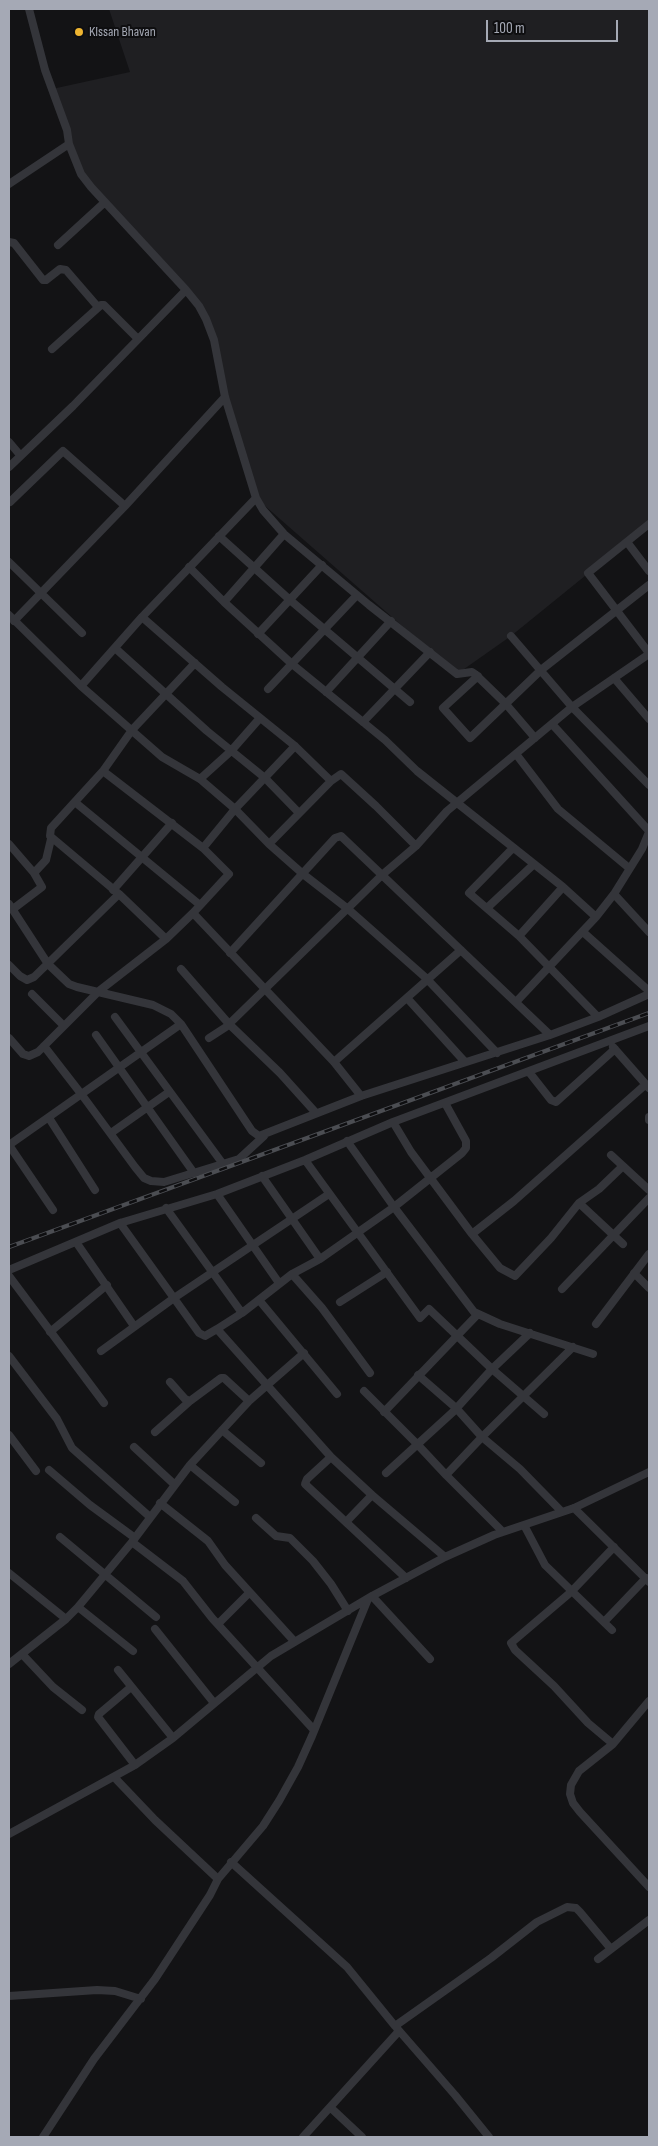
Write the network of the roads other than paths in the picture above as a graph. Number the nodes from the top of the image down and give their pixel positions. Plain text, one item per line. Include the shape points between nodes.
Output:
1 (28, 9) edge
2 (69, 144) junction
3 (9, 184) edge
4 (105, 202) junction
5 (9, 242) edge
6 (58, 244) dead end
7 (186, 290) junction
8 (98, 307) junction
9 (137, 338) junction
10 (52, 349) dead end
11 (225, 397) junction
12 (9, 442) edge
13 (20, 455) junction
14 (9, 466) edge
15 (256, 498) junction
16 (10, 502) dead end
17 (125, 506) junction
18 (649, 524) edge
19 (284, 534) junction
20 (219, 536) junction
21 (627, 542) junction
22 (9, 562) edge
23 (322, 565) junction
24 (189, 567) junction
25 (254, 568) junction
26 (649, 570) edge
27 (649, 584) edge
28 (41, 594) junction
29 (357, 595) junction
30 (290, 600) junction
31 (224, 602) junction
32 (616, 610) junction
33 (142, 617) junction
34 (11, 618) edge
35 (390, 621) junction
36 (325, 630) junction
37 (82, 633) dead end
38 (258, 634) junction
39 (512, 636) dead end
40 (115, 648) junction
41 (430, 652) junction
42 (649, 653) edge
43 (358, 658) junction
44 (195, 663) junction
45 (292, 664) junction
46 (541, 670) junction
47 (478, 676) junction
48 (614, 678) junction
49 (81, 686) junction
50 (268, 689) dead end
51 (395, 689) junction
52 (326, 692) junction
53 (166, 693) junction
54 (410, 702) dead end
55 (505, 703) junction
56 (572, 707) junction
57 (260, 718) junction
58 (649, 719) edge
59 (363, 722) junction
60 (552, 724) junction
61 (132, 730) junction
62 (535, 738) junction
63 (295, 746) junction
64 (231, 751) junction
65 (516, 754) junction
66 (103, 771) junction
67 (265, 778) junction
68 (200, 779) junction
69 (331, 781) junction
70 (649, 785) edge
71 (76, 803) junction
72 (457, 803) junction
73 (234, 809) junction
74 (299, 813) junction
75 (172, 824) junction
76 (649, 832) edge
77 (51, 839) junction
78 (9, 844) edge
79 (269, 844) junction
80 (416, 846) junction
81 (202, 848) junction
82 (513, 848) junction
83 (642, 849) junction
84 (649, 856) edge
85 (142, 857) junction
86 (533, 865) junction
87 (629, 868) junction
88 (34, 873) junction
89 (303, 874) junction
90 (382, 875) junction
91 (563, 887) junction
92 (116, 892) junction
93 (614, 894) junction
94 (200, 905) junction
95 (11, 907) edge
96 (487, 908) junction
97 (348, 909) junction
98 (193, 913) junction
99 (596, 917) junction
100 (647, 926) edge
101 (583, 932) junction
102 (519, 936) junction
103 (166, 939) junction
104 (461, 950) junction
105 (230, 953) junction
106 (48, 964) junction
107 (9, 965) edge
108 (550, 968) junction
109 (181, 970) dead end
110 (426, 978) junction
111 (264, 990) junction
112 (99, 991) junction
113 (649, 993) edge
114 (32, 994) dead end
115 (407, 998) junction
116 (516, 1002) junction
117 (598, 1017) junction
118 (115, 1018) dead end
119 (181, 1024) junction
120 (229, 1024) junction
121 (64, 1026) junction
122 (649, 1026) edge
123 (96, 1035) dead end
124 (550, 1035) junction
125 (9, 1038) edge
126 (209, 1038) dead end
127 (609, 1042) junction
128 (44, 1046) junction
129 (615, 1049) junction
130 (140, 1053) junction
131 (497, 1053) junction
132 (334, 1062) junction
133 (465, 1062) junction
134 (119, 1069) junction
135 (529, 1072) junction
136 (647, 1087) edge
137 (169, 1092) junction
138 (82, 1095) junction
139 (361, 1096) junction
140 (445, 1103) junction
141 (148, 1107) junction
142 (316, 1113) junction
143 (49, 1118) junction
144 (393, 1122) junction
145 (110, 1133) junction
146 (264, 1136) junction
147 (347, 1141) junction
148 (9, 1145) edge
149 (611, 1155) dead end
150 (305, 1160) junction
151 (223, 1164) junction
152 (623, 1166) junction
153 (194, 1173) junction
154 (262, 1176) junction
155 (431, 1179) junction
156 (95, 1190) dead end
157 (649, 1190) edge
158 (217, 1194) junction
159 (330, 1194) junction
160 (649, 1198) edge
161 (578, 1203) junction
162 (394, 1207) junction
163 (166, 1208) junction
164 (53, 1210) dead end
165 (292, 1219) junction
166 (120, 1223) junction
167 (358, 1233) junction
168 (472, 1234) junction
169 (613, 1235) junction
170 (76, 1242) junction
171 (623, 1244) dead end
172 (253, 1245) junction
173 (649, 1254) edge
174 (320, 1259) junction
175 (9, 1270) edge
176 (212, 1272) junction
177 (387, 1272) junction
178 (634, 1273) junction
179 (292, 1274) junction
180 (9, 1276) edge
181 (280, 1284) junction
182 (107, 1286) junction
183 (649, 1288) edge
184 (562, 1289) dead end
185 (174, 1298) junction
186 (259, 1300) junction
187 (340, 1302) dead end
188 (242, 1313) junction
189 (478, 1314) junction
190 (596, 1324) dead end
191 (134, 1326) junction
192 (217, 1329) junction
193 (50, 1332) junction
194 (530, 1333) junction
195 (456, 1335) junction
196 (573, 1347) junction
197 (101, 1351) dead end
198 (304, 1353) junction
199 (593, 1354) dead end
200 (9, 1356) edge
201 (492, 1369) junction
202 (370, 1373) dead end
203 (418, 1375) junction
204 (170, 1382) dead end
205 (268, 1384) junction
206 (364, 1391) dead end
207 (337, 1394) dead end
208 (524, 1397) junction
209 (190, 1401) junction
210 (249, 1401) junction
211 (104, 1403) dead end
212 (456, 1408) junction
213 (384, 1412) junction
214 (544, 1414) dead end
215 (222, 1430) junction
216 (155, 1432) dead end
217 (9, 1435) edge
218 (482, 1437) junction
219 (418, 1444) junction
220 (134, 1447) dead end
221 (331, 1456) junction
222 (261, 1463) dead end
223 (190, 1466) junction
224 (49, 1470) dead end
225 (36, 1471) dead end
226 (649, 1472) edge
227 (386, 1473) dead end
228 (446, 1475) junction
229 (175, 1485) junction
230 (372, 1495) junction
231 (235, 1502) dead end
232 (160, 1503) junction
233 (574, 1508) junction
234 (562, 1512) junction
235 (150, 1517) junction
236 (256, 1518) dead end
237 (346, 1522) junction
238 (524, 1525) junction
239 (502, 1531) junction
240 (60, 1537) dead end
241 (133, 1540) junction
242 (614, 1547) junction
243 (445, 1557) junction
244 (9, 1573) edge
245 (105, 1575) junction
246 (406, 1578) junction
247 (648, 1580) edge
248 (571, 1592) junction
249 (249, 1593) junction
250 (370, 1597) junction
251 (78, 1607) junction
252 (348, 1611) junction
253 (156, 1618) dead end
254 (66, 1619) junction
255 (604, 1622) junction
256 (218, 1624) junction
257 (155, 1629) dead end
258 (612, 1630) dead end
259 (294, 1642) junction
260 (133, 1651) dead end
261 (22, 1654) junction
262 (430, 1659) dead end
263 (9, 1664) edge
264 (257, 1667) junction
265 (118, 1670) dead end
266 (131, 1687) junction
267 (649, 1701) edge
268 (214, 1703) junction
269 (82, 1710) dead end
270 (314, 1730) junction
271 (173, 1738) junction
272 (613, 1744) junction
273 (135, 1765) junction
274 (115, 1778) junction
275 (9, 1834) edge
276 (231, 1862) junction
277 (218, 1879) junction
278 (649, 1887) edge
279 (649, 1920) edge
280 (610, 1949) junction
281 (598, 1959) dead end
282 (9, 1996) edge
283 (141, 1999) junction
284 (397, 2029) junction
285 (331, 2108) junction
286 (47, 2136) edge
287 (303, 2137) edge
288 (362, 2137) edge
289 (489, 2137) edge

1 - 2 street
2 - 3 street
2 - 4 street via 81,174
4 - 6 street
4 - 7 street
5 - 8 street via 14,242 43,280 60,269 66,270
7 - 9 street
7 - 11 street via 209,326
8 - 9 street via 104,305
8 - 10 street
9 - 13 street via 73,406
11 - 15 street
11 - 17 street
12 - 13 street
13 - 14 street
15 - 19 street via 262,510
15 - 20 street
16 - 17 street via 63,451
17 - 28 street
18 - 21 street
19 - 23 street
19 - 25 street
20 - 24 street
20 - 25 street
21 - 26 street
21 - 32 street via 588,573
22 - 28 street
23 - 29 street
23 - 30 street
24 - 31 street
24 - 33 street
25 - 30 street
25 - 31 street
27 - 32 street
28 - 34 street
28 - 37 street
29 - 35 street
29 - 36 street
30 - 36 street
30 - 38 street
31 - 38 street
32 - 42 street
32 - 46 street
33 - 40 street
33 - 44 street
34 - 49 street
35 - 41 street
35 - 43 street
36 - 43 street
36 - 45 street
38 - 45 street
39 - 46 street
40 - 49 street
40 - 53 street
41 - 47 street via 457,674 472,672
41 - 51 street
42 - 48 street
43 - 51 street
43 - 52 street
44 - 53 street
44 - 57 street
45 - 50 street
45 - 52 street
46 - 55 street
46 - 56 street
47 - 55 street
47 - 55 street via 443,708 470,738
48 - 56 street
48 - 58 street
49 - 61 street
51 - 54 street
51 - 59 street
52 - 59 street
53 - 61 street
53 - 64 street
55 - 62 street
56 - 60 street
56 - 70 street
57 - 63 street
57 - 64 street
59 - 72 street
60 - 62 street
60 - 76 street
61 - 66 street
61 - 68 street via 162,757
62 - 65 street
63 - 67 street
63 - 69 street
64 - 67 street
64 - 68 street
65 - 72 street
65 - 87 street via 558,809
66 - 71 street
66 - 75 street
67 - 73 street
67 - 74 street
68 - 73 street
69 - 74 street
69 - 80 street via 341,774
71 - 77 street via 51,828
71 - 85 street
72 - 80 street
72 - 82 street
73 - 79 street
73 - 81 street
74 - 79 street
75 - 81 street
75 - 85 street
76 - 83 street
77 - 88 street via 46,860
77 - 92 street
78 - 88 street
79 - 89 street
80 - 90 street
81 - 94 street via 229,874
82 - 86 street
82 - 96 street via 469,893
83 - 84 street
83 - 87 street
85 - 92 street
85 - 94 street
86 - 91 street
86 - 96 street
87 - 93 street
88 - 95 street via 42,887
89 - 90 street via 339,836
89 - 97 street
89 - 105 street
90 - 97 street
90 - 104 street
91 - 99 street
91 - 102 street
92 - 103 street
92 - 106 street
93 - 99 street
93 - 100 street
94 - 98 street
95 - 106 street
96 - 102 street
97 - 110 street
97 - 111 street
98 - 103 street
98 - 105 street
99 - 101 street
101 - 108 street
101 - 113 street
102 - 108 street
103 - 112 street
104 - 110 street
104 - 116 street
105 - 111 street
106 - 107 street via 27,980
106 - 112 street via 70,984
108 - 116 street
108 - 117 street
109 - 120 street
110 - 115 street
110 - 131 street
111 - 120 street
111 - 132 street
112 - 119 street via 153,1005 171,1014
112 - 121 street
113 - 117 street
114 - 121 street
115 - 132 street
115 - 133 street
116 - 124 street
117 - 124 street
118 - 130 street
119 - 130 street
119 - 146 street via 252,1131
120 - 126 street
120 - 142 street
121 - 128 street
122 - 127 street
123 - 134 street
124 - 131 street
125 - 128 street via 23,1054 29,1056
127 - 129 street
127 - 135 street
128 - 138 street
129 - 135 street via 556,1102
129 - 136 street
130 - 134 street
130 - 137 street
131 - 133 street
132 - 139 street
133 - 139 street
134 - 138 street
134 - 141 street
135 - 140 street
136 - 168 street
137 - 141 street
137 - 151 street
138 - 143 street
138 - 145 street
139 - 142 street
140 - 144 street
140 - 155 street via 466,1141 466,1148
141 - 145 street
141 - 153 street
142 - 146 street
143 - 148 street
143 - 156 street
144 - 147 street
144 - 155 street
145 - 153 street via 140,1173 151,1181 164,1182
146 - 151 street via 239,1159
147 - 150 street
147 - 162 street
148 - 164 street
149 - 152 street
150 - 154 street
150 - 159 street
151 - 153 street
152 - 157 street
152 - 161 street via 599,1189
154 - 158 street
154 - 165 street
155 - 162 street
155 - 168 street
158 - 163 street
158 - 172 street
159 - 165 street
159 - 167 street
160 - 169 street
161 - 168 street via 516,1276 500,1268
161 - 169 street
162 - 167 street
162 - 189 street
163 - 166 street
163 - 176 street
165 - 172 street
165 - 174 street
166 - 170 street
166 - 185 street
167 - 174 street
167 - 177 street
169 - 171 street
169 - 184 street
170 - 175 street
170 - 182 street
172 - 176 street
172 - 181 street
173 - 178 street
174 - 179 street
176 - 185 street
176 - 188 street
177 - 187 street
177 - 195 street via 420,1318 429,1309
178 - 183 street
178 - 190 street
179 - 181 street
179 - 202 street via 322,1308
180 - 193 street
181 - 186 street
182 - 191 street
182 - 193 street
185 - 191 street
185 - 192 street via 202,1336
186 - 188 street
186 - 198 street
188 - 192 street
189 - 194 street
189 - 195 street
191 - 197 street
192 - 205 street
193 - 211 street
194 - 196 street
194 - 201 street
195 - 201 street
195 - 203 street
196 - 199 street
196 - 208 street
198 - 205 street
198 - 207 street
200 - 235 street via 57,1419 72,1448
201 - 208 street
201 - 212 street
203 - 212 street
203 - 213 street
204 - 209 street
205 - 210 street
205 - 221 street
206 - 213 street
208 - 214 street
208 - 218 street
209 - 210 street via 224,1378
209 - 216 street
210 - 215 street
212 - 218 street
212 - 219 street
213 - 219 street
215 - 222 street
215 - 223 street
217 - 225 street
218 - 228 street
218 - 234 street via 520,1469
219 - 227 street
219 - 228 street
220 - 229 street
221 - 230 street
221 - 237 street via 305,1484
223 - 229 street
223 - 231 street
224 - 241 street
226 - 233 street
228 - 239 street
229 - 232 street
230 - 237 street
230 - 243 street
232 - 235 street
232 - 249 street via 208,1540 224,1565
233 - 234 street
233 - 242 street
234 - 238 street
235 - 241 street
236 - 252 street via 276,1536 290,1538 307,1555 323,1572
237 - 246 street
238 - 239 street
238 - 248 street via 539,1556
239 - 243 street
240 - 245 street
241 - 245 street
241 - 256 street via 183,1581
242 - 247 street
242 - 248 street
243 - 246 street
244 - 254 street
245 - 251 street
245 - 253 street
246 - 250 street
247 - 255 street
248 - 255 street
248 - 272 street via 511,1646
249 - 256 street
249 - 259 street
250 - 252 street
250 - 262 street
250 - 270 street
251 - 254 street
251 - 260 street
252 - 259 street
254 - 261 street
255 - 258 street
256 - 264 street
257 - 268 street
259 - 264 street
261 - 263 street
261 - 269 street via 53,1687
264 - 268 street
264 - 270 street
265 - 266 street
266 - 271 street
266 - 273 street via 98,1717
267 - 272 street
268 - 271 street
270 - 276 street via 298,1767 263,1826
271 - 273 street
272 - 278 street via 579,1771 570,1794 580,1812
273 - 274 street
274 - 275 street
274 - 277 street
276 - 277 street
276 - 284 street via 347,1967
277 - 283 street
279 - 280 street
280 - 281 street
280 - 284 street via 576,1908 566,1907 537,1922
282 - 283 street via 97,1990
283 - 286 street via 94,2059
284 - 285 street
284 - 289 street
285 - 287 street
285 - 288 street

